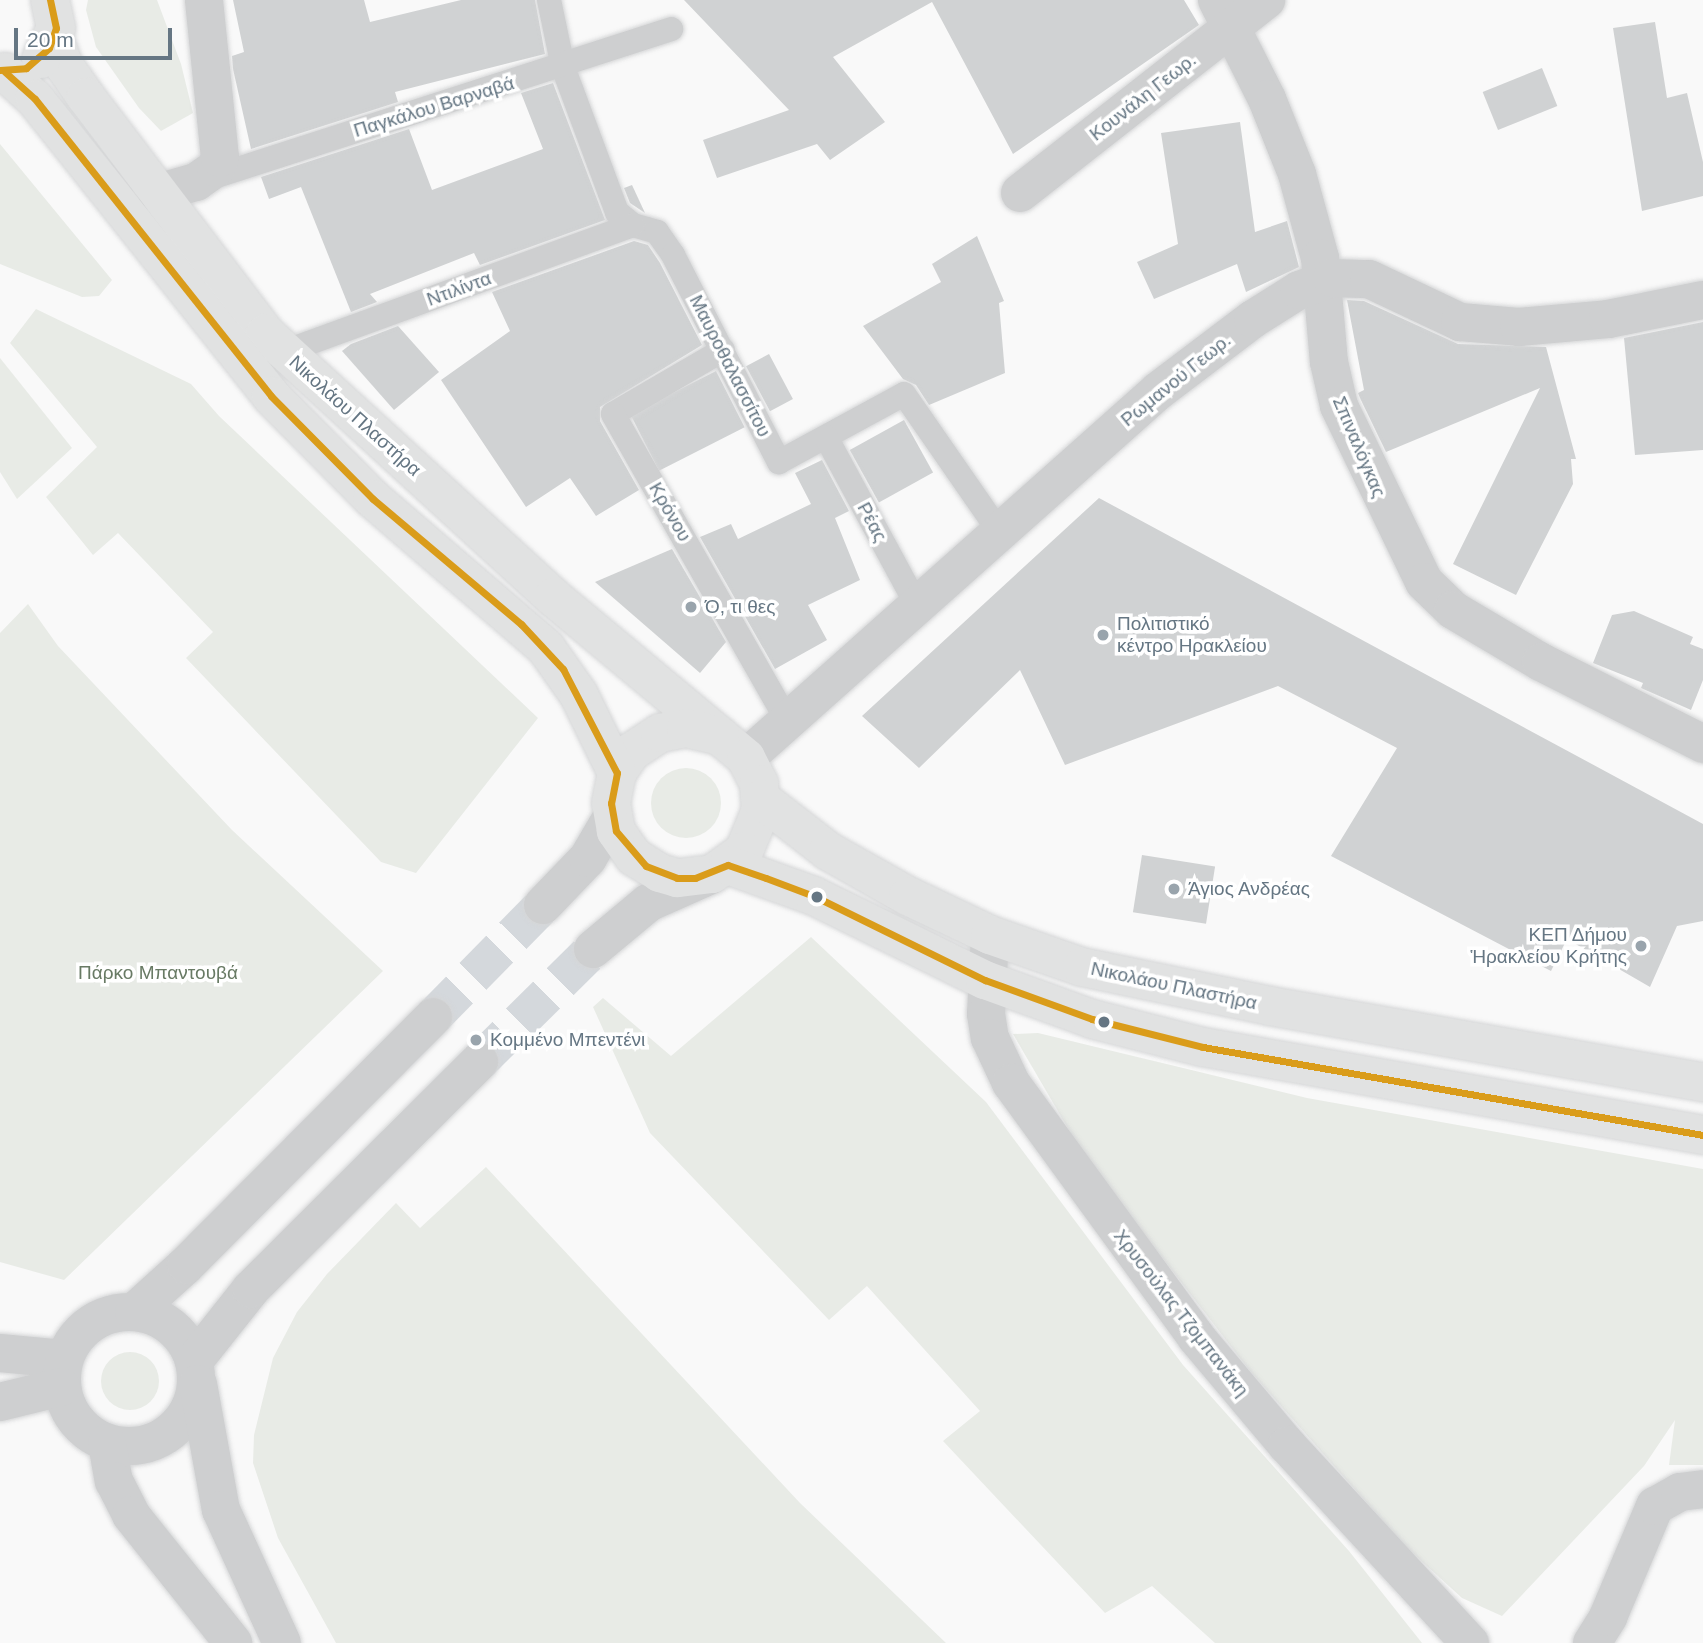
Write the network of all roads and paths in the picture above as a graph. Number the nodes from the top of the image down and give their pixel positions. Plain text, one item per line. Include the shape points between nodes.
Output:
1 (50, 0) edge
2 (204, 0) edge
3 (550, 0) edge
4 (1266, 0) edge
5 (1225, 14) edge
6 (671, 29) dead end
7 (54, 38) junction
8 (564, 67) junction
9 (3, 71) edge
10 (196, 182) junction
11 (157, 193) junction
12 (1020, 193) dead end
13 (634, 225) junction
14 (1322, 280) junction
15 (1703, 300) edge
16 (723, 350) junction
17 (284, 352) junction
18 (826, 437) junction
19 (1001, 534) junction
20 (918, 607) junction
21 (788, 722) junction
22 (1703, 744) edge
23 (733, 747) junction
24 (617, 773) junction
25 (761, 799) junction
26 (612, 817) junction
27 (720, 870) junction
28 (543, 905) tunnel mouth
29 (990, 935) junction
30 (593, 949) tunnel mouth
31 (985, 980) junction
32 (433, 1017) tunnel mouth
33 (479, 1062) tunnel mouth
34 (1703, 1082) edge
35 (1703, 1136) edge
36 (134, 1312) junction
37 (0, 1353) edge
38 (195, 1367) junction
39 (62, 1373) junction
40 (0, 1402) edge
41 (107, 1443) junction
42 (1703, 1489) edge
43 (233, 1643) edge
44 (282, 1643) edge
45 (1470, 1643) edge
46 (1592, 1643) edge

1 - 7 main road, Νικολάου Πλαστήρα via 56,17
2 - 10 street via 221,153 216,168
3 - 8 lane, Μαυροθαλασσίτου
4 - 5 street, Κουνάλη Γεωρ.
5 - 12 street, Κουνάλη Γεωρ.
5 - 14 street, Σπιναλόγκας via 1297,174
6 - 8 lane, Παγκάλου Βαρναβά
7 - 9 main road via 35,64
7 - 11 main road, Νικολάου Πλαστήρα via 63,64
8 - 10 lane, Παγκάλου Βαρναβά
8 - 13 lane, Μαυροθαλασσίτου via 612,201
9 - 24 main road, Νικολάου Πλαστήρα via 35,99 271,396 382,507 546,648 579,695
10 - 11 street
11 - 17 main road, Νικολάου Πλαστήρα via 239,302
13 - 16 lane, Μαυροθαλασσίτου via 657,232
13 - 17 lane, Ντιλίντα
14 - 15 street, Ρωμανού Γεωρ. via 1351,276 1388,284 1460,322 1491,326 1588,321
14 - 19 street, Ρωμανού Γεωρ. via 1252,319 1157,391
14 - 22 street, Σπιναλόγκας via 1329,362 1339,406 1424,582 1453,610 1519,649
16 - 18 lane, Μαυροθαλασσίτου via 779,462
16 - 21 lane, Κρόνου via 613,414
17 - 23 main road, Νικολάου Πλαστήρα via 553,597
18 - 19 lane, Μαυροθαλασσίτου via 904,394
18 - 20 lane, Ρέας
19 - 20 street, Ρωμανού Γεωρ.
20 - 21 street, Ρωμανού Γεωρ.
21 - 23 street, Ρωμανού Γεωρ.
23 - 24 main road via 685,728 660,733 631,752
23 - 25 main road
24 - 26 main road
25 - 27 main road via 751,842
25 - 29 main road, Νικολάου Πλαστήρα via 828,852
26 - 27 main road via 624,845 646,866 677,878
26 - 28 street via 588,858
27 - 30 street via 648,903
27 - 31 main road via 814,896
29 - 31 street, Χρυσούλας Τζομπανάκη
29 - 34 main road, Νικολάου Πλαστήρα via 1127,978
31 - 35 main road via 1092,1019 1203,1047
31 - 45 street, Χρυσούλας Τζομπανάκη via 986,1014 999,1061 1120,1238 1287,1445
32 - 36 street
33 - 38 street via 251,1289
36 - 38 street via 163,1320 175,1330
36 - 39 street via 90,1324 71,1343
37 - 39 street
38 - 41 street via 193,1401 175,1428 143,1445
38 - 44 street via 221,1510
39 - 40 street
39 - 41 street via 76,1421
41 - 43 street via 114,1482 131,1515
42 - 46 street via 1679,1492 1655,1506 1608,1617

